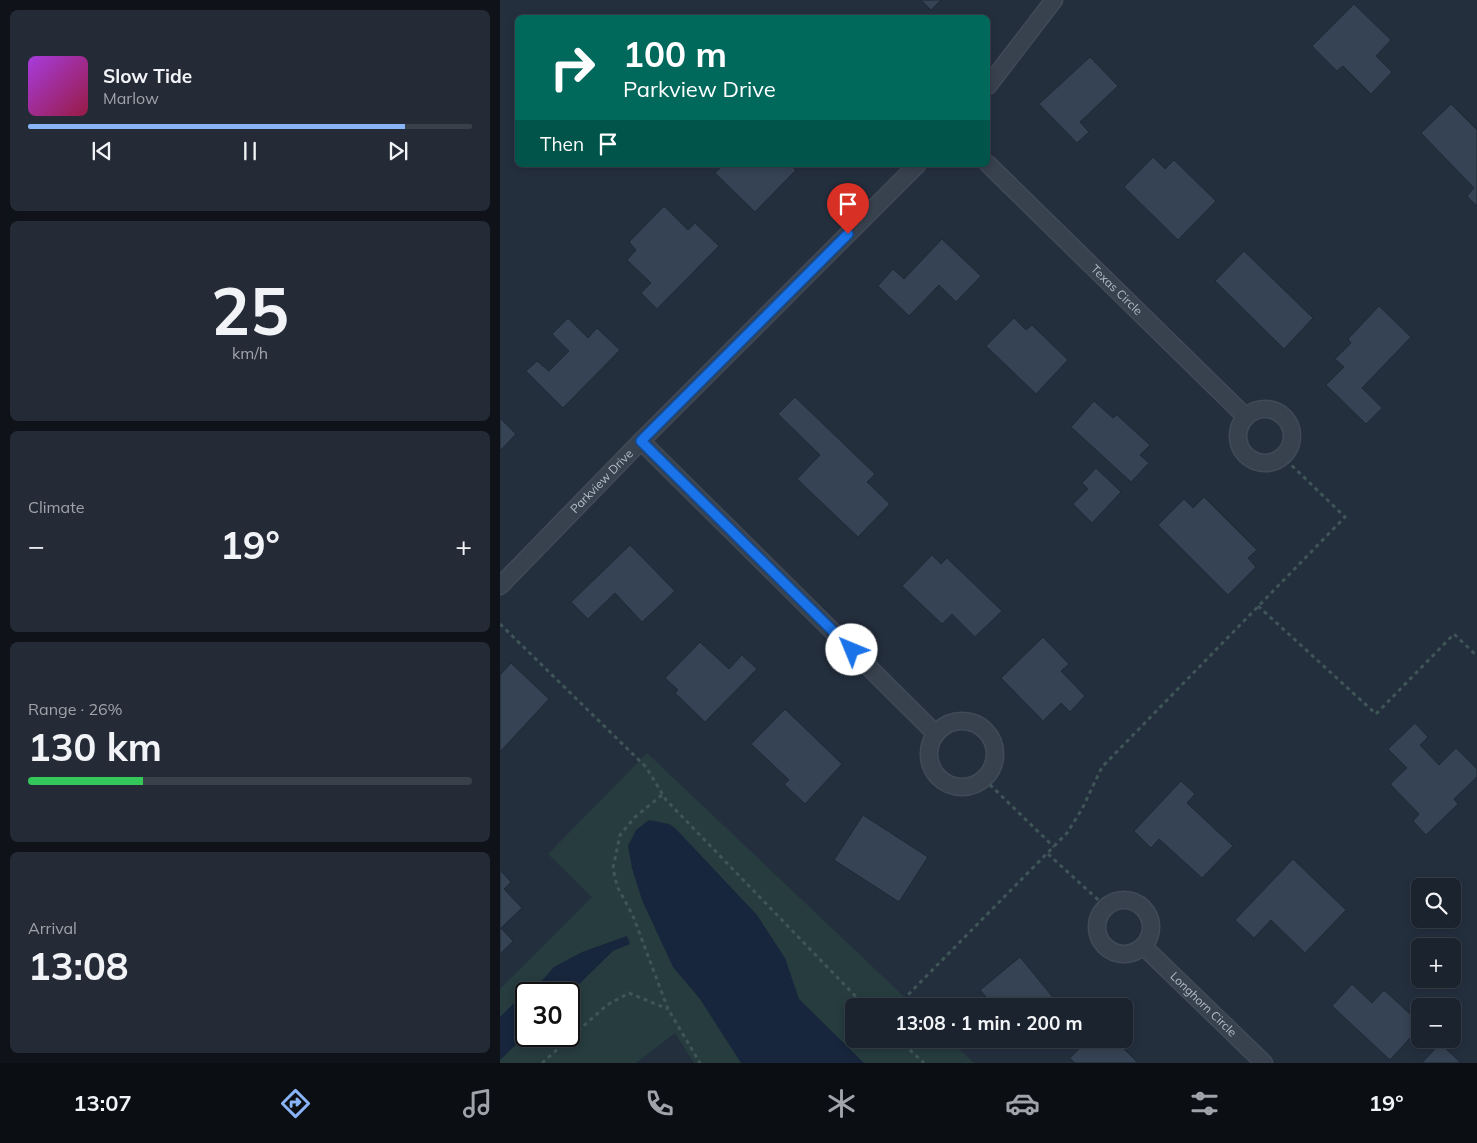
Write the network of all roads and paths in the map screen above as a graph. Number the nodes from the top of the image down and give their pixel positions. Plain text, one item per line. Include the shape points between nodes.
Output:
1 (1054, 0) edge
2 (990, 83) edge
3 (990, 166) edge
4 (916, 167) edge
5 (1246, 417) junction
6 (641, 441) junction
7 (1282, 456) junction
8 (500, 586) edge
9 (1258, 606) junction
10 (500, 624) edge
11 (1477, 656) edge
12 (936, 734) junction
13 (984, 779) junction
14 (662, 796) junction
15 (1054, 848) junction
16 (1048, 854) junction
17 (1106, 907) junction
18 (1143, 946) junction
19 (857, 998) edge
20 (905, 998) edge
21 (668, 1009) junction
22 (908, 1048) edge
23 (542, 1063) edge
24 (700, 1063) edge
25 (924, 1063) edge
26 (1264, 1063) edge

1 - 2 street
3 - 5 street, Texas Circle
4 - 6 street, Parkview Drive
5 - 7 street via 1238,432 1238,440 1246,455 1261,462
5 - 7 street via 1254,411 1272,410 1287,420 1292,437
6 - 8 street, Parkview Drive
6 - 12 street
7 - 9 path via 1345,517
9 - 11 path via 1376,714 1454,634
9 - 15 path via 1102,768 1067,834
10 - 14 path via 646,767
12 - 13 street via 930,744 930,760 936,775 944,782 965,787
12 - 13 street via 953,722 975,724 984,730 994,749 994,760
13 - 15 path
14 - 19 path
14 - 21 path via 635,817 620,835 613,868 617,886 633,916
15 - 16 path
16 - 17 path
16 - 20 path
17 - 18 street via 1126,899 1142,906 1148,913 1151,930
17 - 18 street via 1098,917 1097,926 1102,944 1118,953 1136,951
18 - 26 street, Longhorn Circle
21 - 23 path via 629,993 607,1005
21 - 24 path
22 - 25 path

